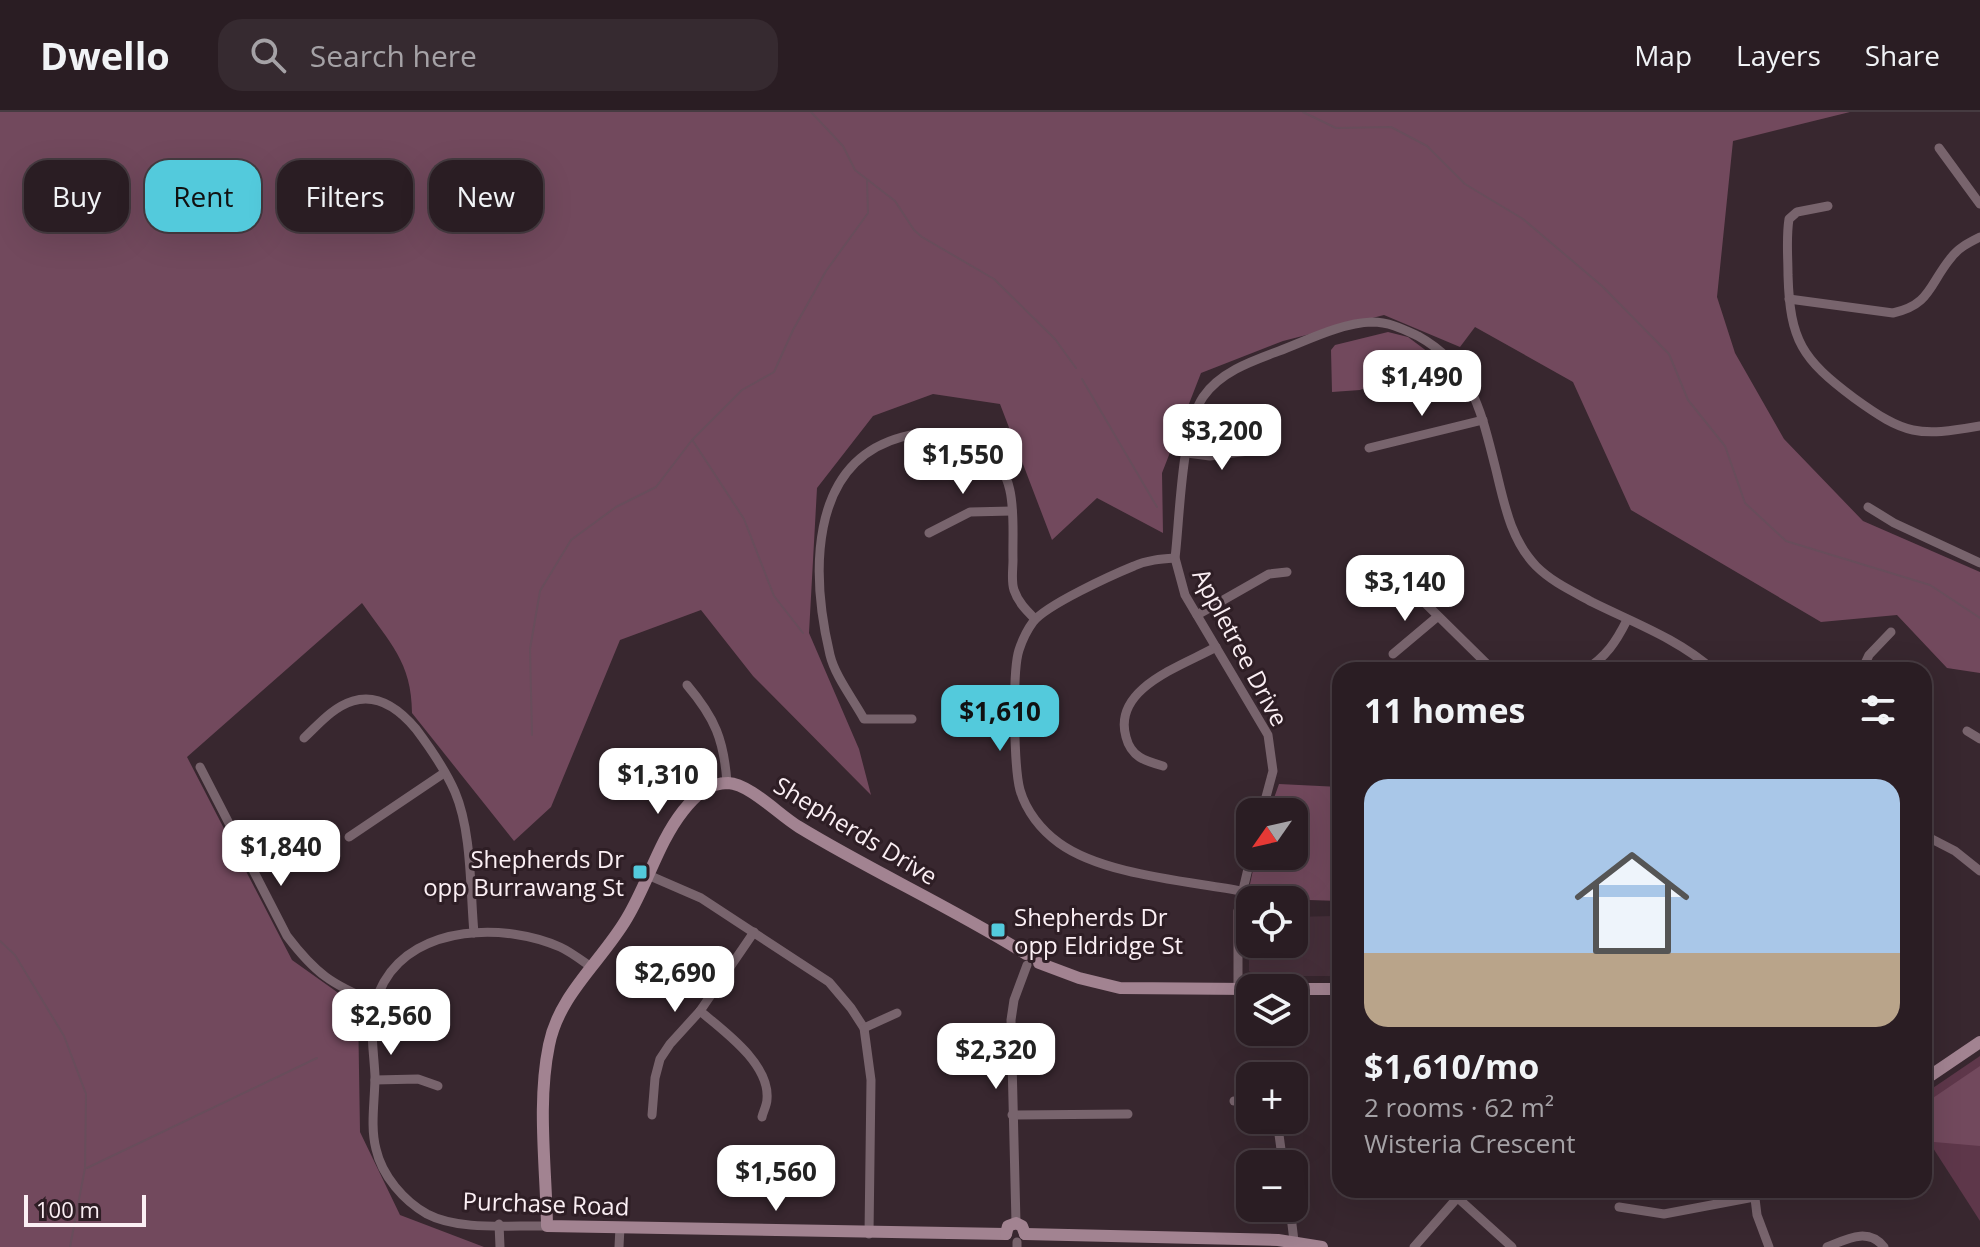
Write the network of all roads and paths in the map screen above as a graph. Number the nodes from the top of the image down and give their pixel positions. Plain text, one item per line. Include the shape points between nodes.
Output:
1 (1939, 148) dead end
2 (1980, 204) edge
3 (1828, 206) dead end
4 (1980, 237) edge
5 (1789, 299) junction
6 (1483, 420) junction
7 (1980, 426) edge
8 (1369, 448) dead end
9 (1256, 450) dead end
10 (1187, 453) junction
11 (1868, 507) dead end
12 (1012, 511) junction
13 (929, 533) dead end
14 (1175, 558) junction
15 (1401, 561) dead end
16 (1980, 563) edge
17 (1287, 572) dead end
18 (1197, 615) junction
19 (1437, 617) junction
20 (1035, 619) junction
21 (1627, 620) junction
22 (1891, 632) dead end
23 (1216, 647) junction
24 (1393, 654) dead end
25 (1485, 662) edge
26 (1596, 662) edge
27 (1703, 662) edge
28 (1866, 662) edge
29 (687, 685) dead end
30 (912, 719) dead end
31 (1967, 731) dead end
32 (304, 738) dead end
33 (1980, 739) edge
34 (1163, 766) dead end
35 (200, 767) dead end
36 (444, 773) junction
37 (727, 783) junction
38 (1266, 798) edge
39 (349, 837) dead end
40 (1932, 839) edge
41 (1979, 867) edge
42 (648, 875) junction
43 (1236, 890) edge
44 (754, 932) junction
45 (474, 933) junction
46 (1031, 961) junction
47 (591, 967) junction
48 (1236, 989) edge
49 (1308, 989) edge
50 (1332, 989) edge
51 (375, 1002) junction
52 (700, 1011) junction
53 (897, 1013) dead end
54 (864, 1028) junction
55 (1980, 1042) edge
56 (1932, 1075) edge
57 (375, 1080) junction
58 (438, 1086) dead end
59 (1128, 1114) dead end
60 (652, 1115) dead end
61 (1012, 1115) junction
62 (762, 1117) dead end
63 (1451, 1198) edge
64 (1458, 1198) edge
65 (1736, 1198) edge
66 (1755, 1198) edge
67 (1619, 1207) dead end
68 (1292, 1222) edge
69 (1016, 1223) junction
70 (499, 1224) junction
71 (547, 1226) junction
72 (620, 1227) junction
73 (869, 1234) junction
74 (1006, 1234) junction
75 (1020, 1241) edge
76 (1294, 1241) junction
77 (500, 1247) edge
78 (619, 1247) edge
79 (1322, 1247) edge
80 (1414, 1247) edge
81 (1512, 1247) edge
82 (1769, 1247) edge
83 (1827, 1247) edge
84 (1884, 1247) edge

1 - 2 street
3 - 5 street via 1797,212 1789,219
4 - 5 street via 1951,257 1928,294 1909,309 1893,313
5 - 7 street via 1790,318 1807,356 1824,376 1882,418 1918,432
6 - 8 street
6 - 10 street, Appletree Drive via 1466,379 1435,346 1387,323 1369,322 1251,361 1226,375 1197,409
6 - 21 street, Appletree Drive via 1505,507 1522,548 1564,588
9 - 10 street
10 - 14 street, Appletree Drive
11 - 16 street
12 - 13 street via 970,512
12 - 20 street via 1013,588
12 - 30 street via 1003,469 982,448 952,434 894,439 868,454 838,486 822,525 820,614 830,658 864,719
14 - 18 street, Appletree Drive
14 - 20 street via 1135,565
15 - 19 street
17 - 18 street via 1269,574
18 - 23 street, Appletree Drive
19 - 24 street
19 - 25 street
20 - 43 street via 1019,650 1016,670 1017,774 1037,822 1060,844 1105,865
21 - 26 street via 1610,650
21 - 27 street, Appletree Drive
22 - 28 street
23 - 34 street via 1132,696 1125,712 1129,747 1141,759
23 - 38 street, Appletree Drive via 1268,735 1273,771
29 - 37 street via 721,738
31 - 33 street
32 - 36 street via 342,706 374,699 406,717
35 - 51 street via 287,936 327,980
36 - 39 street
36 - 45 street via 456,794 465,835
37 - 42 main road via 705,789 684,809
37 - 46 main road, Shepherds Drive via 752,792 807,832 978,925
40 - 41 street
42 - 44 street via 701,898
42 - 47 main road via 627,919
44 - 52 street
44 - 54 street via 829,982
45 - 47 street via 527,936 562,947
45 - 51 street via 451,936 408,955 384,981
46 - 48 main road, Shepherds Drive via 1120,988
46 - 61 street via 1011,1020
47 - 71 main road via 561,1009 548,1046
49 - 50 main road
51 - 57 street, Purchase Road
52 - 60 street via 660,1059
52 - 62 street via 754,1062 765,1082
53 - 54 street
54 - 73 street via 871,1080
55 - 56 main road
57 - 58 street via 418,1079
57 - 70 street, Purchase Road via 376,1149 395,1186 428,1214 447,1221
59 - 61 street
61 - 69 street
63 - 80 street
64 - 81 street
65 - 67 street via 1664,1214
66 - 82 street
68 - 76 street
69 - 74 main road
69 - 75 main road via 1022,1226
70 - 71 street, Purchase Road
70 - 77 street
71 - 72 main road, Purchase Road
72 - 73 main road, Purchase Road
72 - 78 street
73 - 74 main road, Purchase Road
74 - 75 main road via 1011,1242
75 - 76 main road
76 - 79 main road
83 - 84 street via 1858,1235

